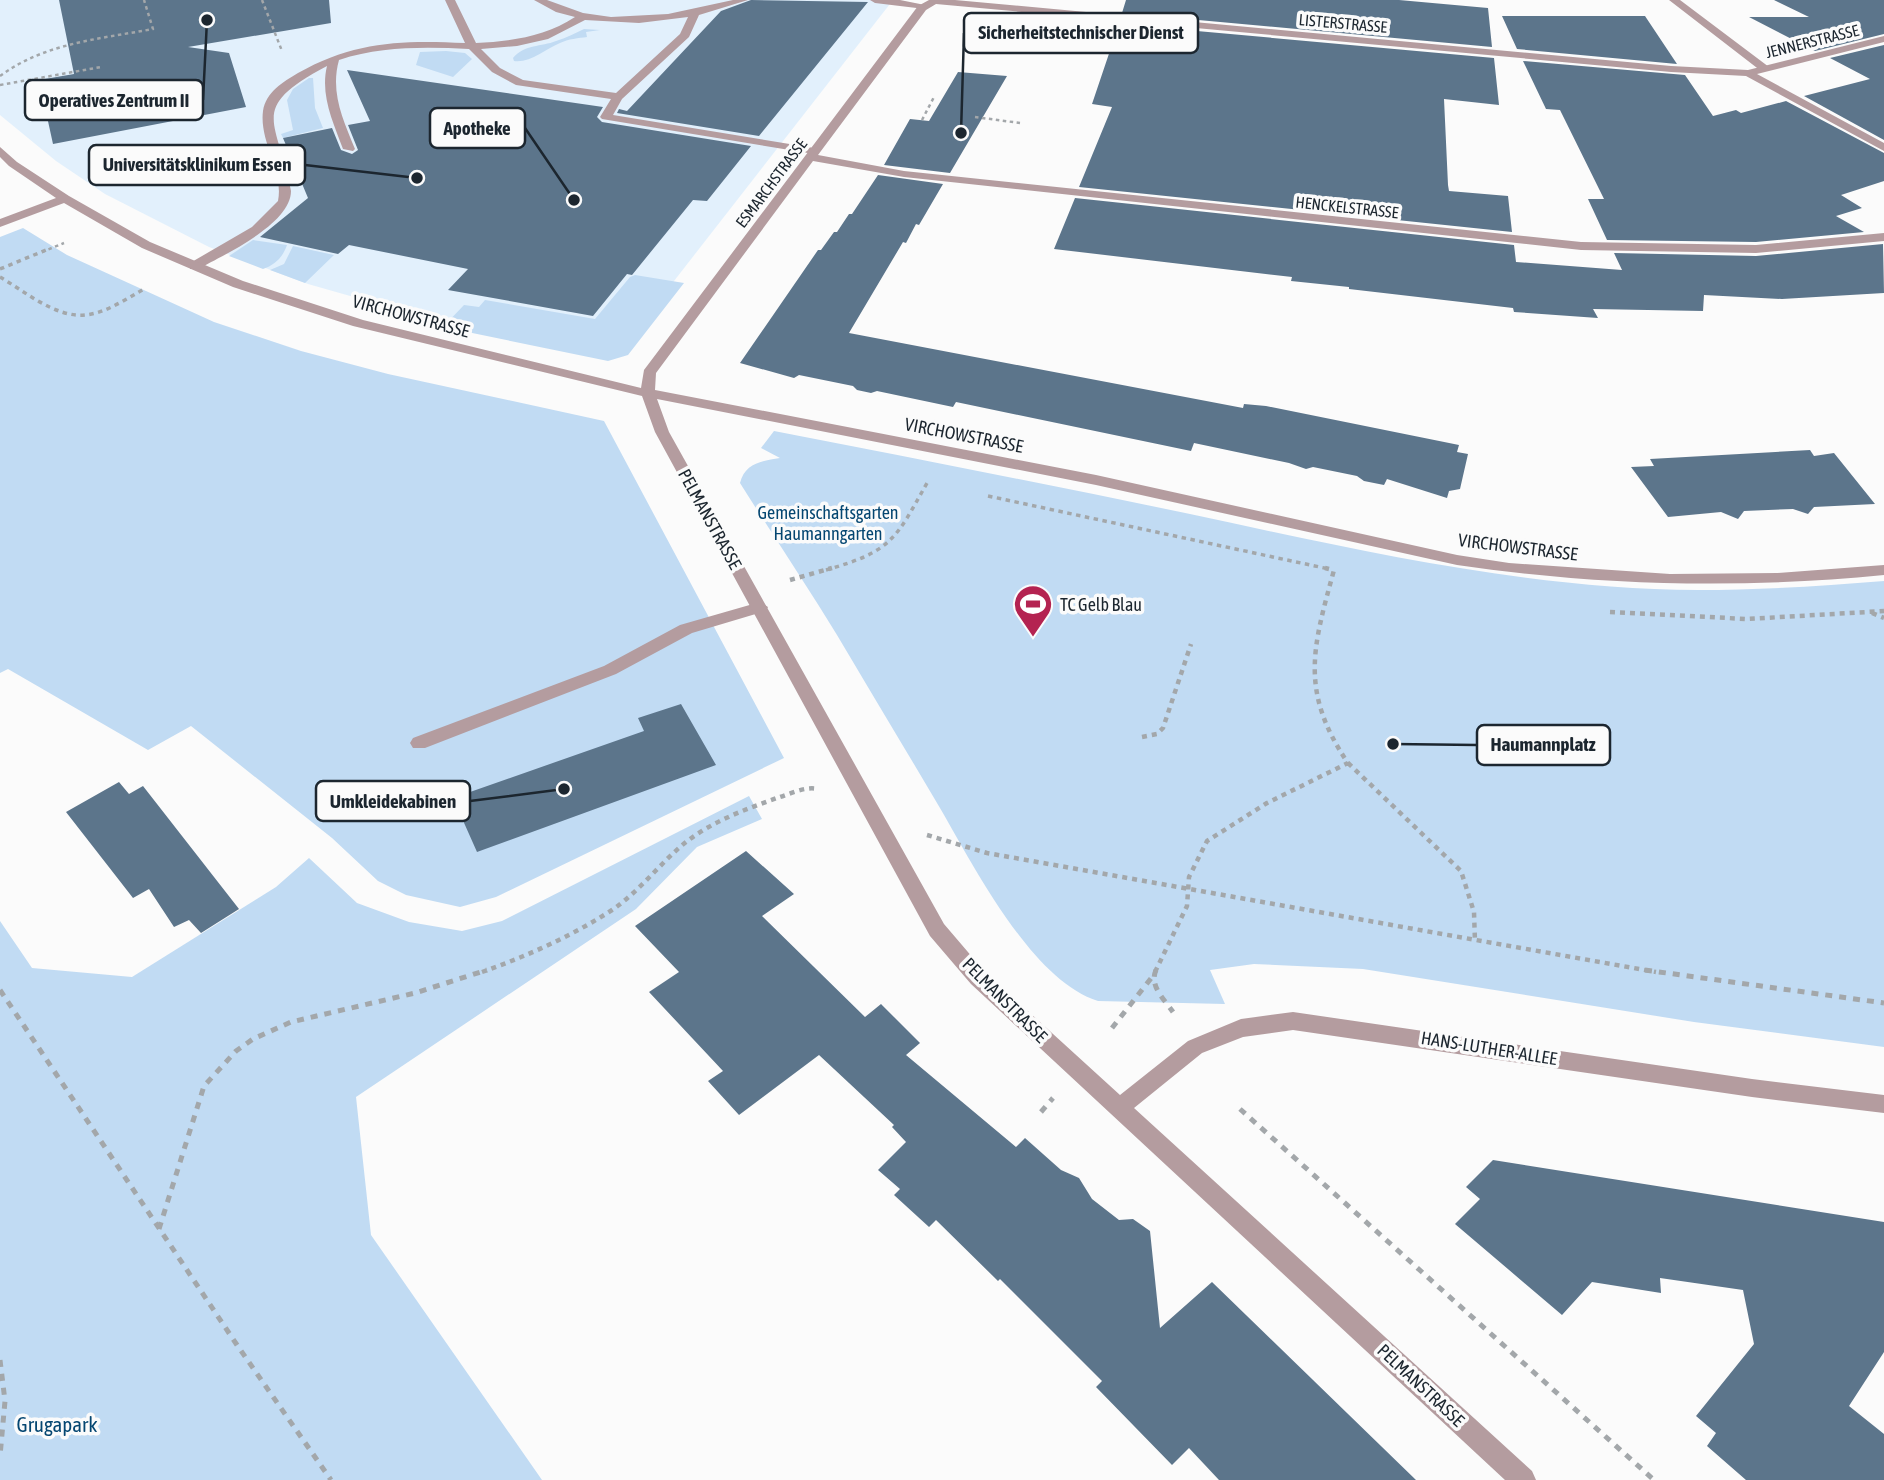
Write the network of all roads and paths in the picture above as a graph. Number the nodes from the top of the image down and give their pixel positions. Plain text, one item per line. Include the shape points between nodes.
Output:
1 (144, 0) edge
2 (262, 0) edge
3 (450, 0) edge
4 (539, 0) edge
5 (743, 0) edge
6 (875, 0) edge
7 (1674, 0) edge
8 (932, 2) edge
9 (694, 14) junction
10 (584, 16) junction
11 (1884, 39) edge
12 (280, 46) dead end
13 (471, 46) junction
14 (334, 58) junction
15 (101, 67) dead end
16 (1765, 69) junction
17 (1748, 73) junction
18 (0, 76) edge
19 (0, 85) edge
20 (618, 97) junction
21 (933, 97) dead end
22 (975, 117) dead end
23 (922, 120) dead end
24 (1020, 123) dead end
25 (1884, 148) edge
26 (349, 149) dead end
27 (0, 150) edge
28 (811, 154) junction
29 (65, 199) junction
30 (0, 223) edge
31 (1884, 237) edge
32 (64, 243) dead end
33 (194, 267) junction
34 (0, 269) edge
35 (0, 277) edge
36 (146, 288) dead end
37 (648, 394) junction
38 (927, 483) dead end
39 (1334, 570) dead end
40 (1884, 570) edge
41 (789, 580) dead end
42 (760, 607) junction
43 (1870, 612) dead end
44 (1884, 618) edge
45 (1191, 644) dead end
46 (1142, 737) dead end
47 (419, 743) dead end
48 (1348, 763) junction
49 (866, 802) junction
50 (924, 834) dead end
51 (1189, 891) junction
52 (1475, 942) junction
53 (1153, 977) junction
54 (0, 990) edge
55 (1884, 1003) edge
56 (1173, 1012) dead end
57 (1112, 1028) dead end
58 (1884, 1104) edge
59 (1119, 1108) junction
60 (1240, 1110) dead end
61 (159, 1229) junction
62 (0, 1360) edge
63 (0, 1456) edge
64 (331, 1480) edge
65 (1523, 1480) edge
66 (1654, 1480) edge

1 - 18 path via 153,29 51,48 20,61
2 - 12 path
3 - 13 street
4 - 10 street
5 - 9 street
6 - 8 street, LISTERSTRASSE
7 - 16 street
8 - 17 street, LISTERSTRASSE
8 - 28 street, ESMARCHSTRASSE
9 - 10 street via 640,19
9 - 20 street via 685,35
10 - 13 street via 541,40
11 - 16 street, JENNERSTRASSE
13 - 14 street via 385,44
13 - 20 street via 496,70 520,83
14 - 26 street via 329,73 332,103
14 - 33 street via 285,84 268,103 266,120 285,187 284,200 246,236
15 - 19 path
16 - 17 street, JENNERSTRASSE
17 - 25 street
20 - 28 street, HENCKELSTRASSE via 606,117
21 - 23 path
22 - 24 path
27 - 29 street, VIRCHOWSTRASSE
28 - 31 street, HENCKELSTRASSE via 904,174 1581,246 1756,249
28 - 37 street, ESMARCHSTRASSE via 649,373
29 - 30 street
29 - 33 street, VIRCHOWSTRASSE
32 - 34 path
33 - 37 street, VIRCHOWSTRASSE via 358,323
35 - 36 path via 75,316 97,312
37 - 40 street, VIRCHOWSTRASSE via 1096,480 1513,569 1674,579
37 - 42 street, PELMANSTRASSE via 662,432
38 - 41 path via 898,535 888,544
39 - 48 path via 1313,668 1332,738
42 - 47 street via 685,629 610,670
42 - 49 street, PELMANSTRASSE
43 - 44 path
45 - 46 path via 1163,728
48 - 51 path via 1216,832 1189,877
48 - 52 path via 1461,871 1474,912
49 - 59 street, PELMANSTRASSE via 937,930 978,978
49 - 61 path via 810,787 758,805 698,833 674,850 626,900 529,952 472,976 299,1018 256,1035 218,1066 204,1086
50 - 51 path via 986,853
51 - 52 path
51 - 53 path via 1187,906
52 - 55 path
53 - 56 path
53 - 57 path
54 - 61 path
58 - 59 street, HANS-LUTHER-ALLEE via 1293,1021 1241,1028 1195,1047
59 - 65 street, PELMANSTRASSE
60 - 66 path
61 - 64 path
62 - 63 path via 5,1401

